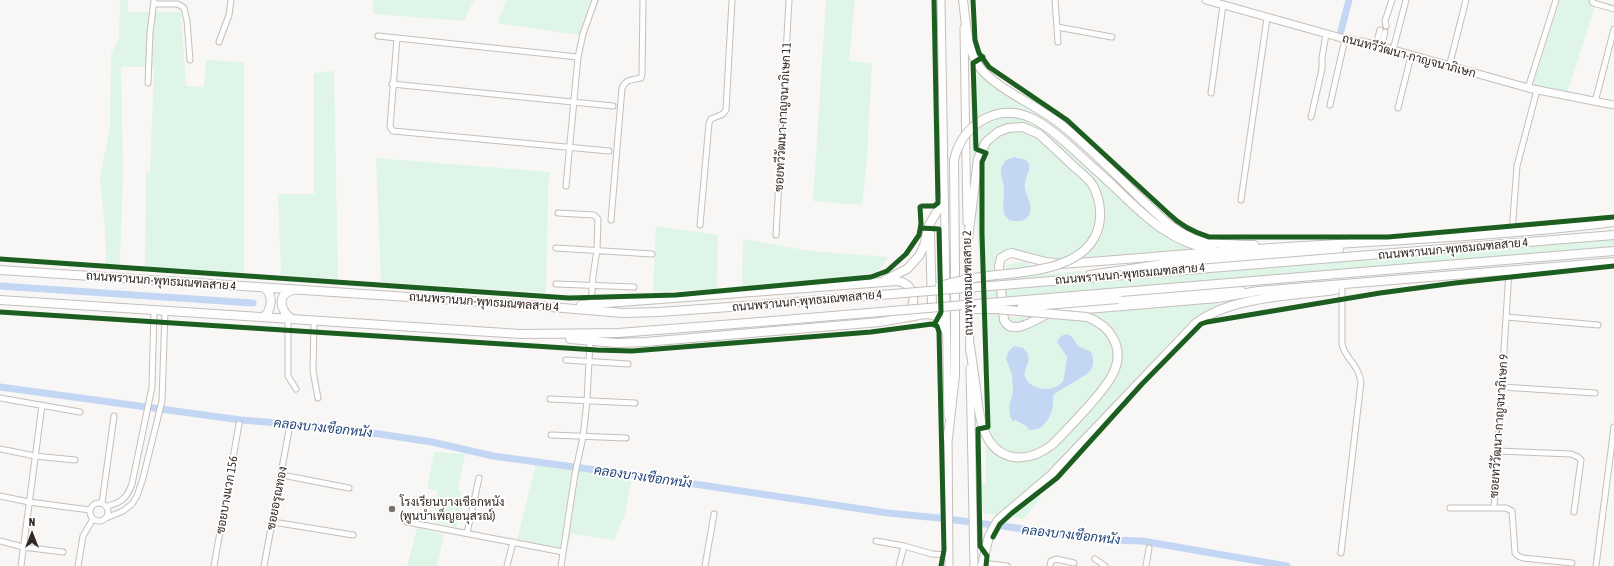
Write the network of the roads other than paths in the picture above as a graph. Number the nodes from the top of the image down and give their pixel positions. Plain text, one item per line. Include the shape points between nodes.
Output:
1 (231, 0) edge
2 (595, 0) edge
3 (643, 0) edge
4 (732, 0) edge
5 (789, 0) edge
6 (941, 0) edge
7 (963, 0) edge
8 (1055, 0) edge
9 (1206, 0) edge
10 (1392, 0) edge
11 (1406, 0) edge
12 (1466, 0) edge
13 (1556, 0) edge
14 (1592, 0) edge
15 (154, 2) edge
16 (1218, 2) edge
17 (1614, 9) edge
18 (1267, 18) junction
19 (1057, 28) junction
20 (1614, 29) edge
21 (1326, 34) junction
22 (378, 36) dead end
23 (1112, 37) dead end
24 (397, 38) junction
25 (1345, 39) junction
26 (219, 42) dead end
27 (1058, 42) dead end
28 (1379, 46) junction
29 (1393, 50) junction
30 (1411, 56) junction
31 (578, 57) junction
32 (190, 60) dead end
33 (1449, 67) junction
34 (148, 83) dead end
35 (392, 84) junction
36 (1528, 88) junction
37 (1537, 90) junction
38 (1211, 93) dead end
39 (574, 102) junction
40 (1596, 102) junction
41 (1330, 105) dead end
42 (1614, 105) edge
43 (613, 106) dead end
44 (1398, 108) dead end
45 (1311, 117) dead end
46 (569, 148) junction
47 (609, 151) dead end
48 (566, 186) dead end
49 (944, 200) junction
50 (1241, 200) dead end
51 (558, 213) dead end
52 (611, 220) dead end
53 (1614, 222) edge
54 (700, 225) dead end
55 (929, 226) junction
56 (1512, 232) junction
57 (776, 234) dead end
58 (1614, 235) edge
59 (968, 239) junction
60 (1388, 242) junction
61 (1299, 246) junction
62 (556, 248) dead end
63 (597, 250) junction
64 (1614, 251) edge
65 (652, 254) dead end
66 (1234, 255) junction
67 (1614, 262) edge
68 (0, 270) edge
69 (1509, 271) junction
70 (1060, 280) junction
71 (1397, 280) junction
72 (556, 284) dead end
73 (865, 284) junction
74 (592, 285) junction
75 (264, 288) junction
76 (634, 288) dead end
77 (294, 289) junction
78 (1342, 289) junction
79 (922, 291) junction
80 (1258, 292) junction
81 (0, 300) edge
82 (591, 305) junction
83 (551, 307) junction
84 (942, 307) junction
85 (996, 309) junction
86 (154, 310) junction
87 (165, 311) junction
88 (936, 316) junction
89 (263, 317) junction
90 (1506, 317) junction
91 (290, 319) junction
92 (891, 320) junction
93 (314, 321) junction
94 (1598, 325) dead end
95 (946, 331) junction
96 (521, 334) junction
97 (590, 341) junction
98 (970, 346) junction
99 (566, 360) dead end
100 (588, 361) junction
101 (628, 364) dead end
102 (1502, 387) junction
103 (296, 389) dead end
104 (1594, 393) dead end
105 (0, 398) edge
106 (318, 398) dead end
107 (550, 399) dead end
108 (587, 401) junction
109 (635, 403) dead end
110 (42, 405) junction
111 (80, 412) dead end
112 (114, 416) dead end
113 (239, 424) dead end
114 (1614, 427) edge
115 (289, 430) dead end
116 (551, 435) dead end
117 (583, 437) junction
118 (626, 438) dead end
119 (948, 438) junction
120 (0, 449) edge
121 (1498, 451) junction
122 (35, 456) junction
123 (75, 460) dead end
124 (1611, 467) edge
125 (282, 475) junction
126 (478, 478) dead end
127 (349, 488) dead end
128 (0, 496) edge
129 (29, 502) junction
130 (102, 503) junction
131 (107, 506) junction
132 (1450, 508) dead end
133 (1494, 508) junction
134 (90, 510) junction
135 (1574, 512) dead end
136 (714, 514) dead end
137 (106, 518) junction
138 (93, 519) junction
139 (273, 522) junction
140 (407, 522) dead end
141 (467, 533) junction
142 (353, 535) dead end
143 (0, 541) edge
144 (876, 541) dead end
145 (513, 542) junction
146 (904, 546) junction
147 (23, 547) junction
148 (1149, 548) dead end
149 (63, 552) dead end
150 (563, 552) junction
151 (1341, 553) dead end
152 (949, 555) junction
153 (1095, 559) dead end
154 (1074, 563) dead end
155 (1572, 563) dead end
156 (982, 564) edge
157 (21, 566) edge
158 (78, 566) edge
159 (214, 566) edge
160 (264, 566) edge
161 (507, 566) edge
162 (560, 566) edge
163 (705, 566) edge
164 (899, 566) edge
165 (949, 566) edge
166 (974, 566) edge
167 (1007, 566) edge
168 (1050, 566) edge
169 (1105, 566) edge
170 (1146, 566) edge
171 (1596, 566) edge

1 - 26 street via 229,15
2 - 31 street
3 - 52 street via 642,74 641,78 628,80 622,88
4 - 54 street via 726,110 709,123
5 - 57 street, ซอยทวีวัฒนา-กาญจนาภิเษก 11
6 - 49 main road, ถนนพุทธมณฑลสาย 2
7 - 59 main road, ถนนพุทธมณฑลสาย 2
7 - 61 main road via 970,45 983,71 995,82 1067,129 1174,228 1187,236 1214,243
8 - 19 street
9 - 16 main road, ถนนทวีวัฒนา-กาญจนาภิเษก
10 - 28 street
11 - 29 street
12 - 33 street
13 - 36 street
14 - 17 street via 1593,3
15 - 32 street via 178,4 184,8
15 - 34 street
16 - 18 main road, ถนนทวีวัฒนา-กาญจนาภิเษก
16 - 38 street
18 - 21 main road, ถนนทวีวัฒนา-กาญจนาภิเษก
18 - 50 street
19 - 23 street
19 - 27 street
20 - 40 street
21 - 25 main road, ถนนทวีวัฒนา-กาญจนาภิเษก
21 - 45 street via 1322,69
22 - 24 street
24 - 31 street
24 - 35 street
25 - 28 main road, ถนนทวีวัฒนา-กาญจนาภิเษก
25 - 41 street
28 - 29 main road, ถนนทวีวัฒนา-กาญจนาภิเษก
29 - 30 main road, ถนนทวีวัฒนา-กาญจนาภิเษก
30 - 33 main road, ถนนทวีวัฒนา-กาญจนาภิเษก
30 - 44 street
31 - 39 street
33 - 36 main road, ถนนทวีวัฒนา-กาญจนาภิเษก
35 - 39 street
35 - 46 street via 390,127 393,131
36 - 37 main road, ถนนทวีวัฒนา-กาญจนาภิเษก
37 - 40 main road, ถนนทวีวัฒนา-กาญจนาภิเษก
37 - 56 street via 1517,166
39 - 43 street
39 - 46 street
40 - 42 main road, ถนนทวีวัฒนา-กาญจนาภิเษก
46 - 47 street
46 - 48 street
49 - 55 main road
49 - 95 main road, ถนนพุทธมณฑลสาย 2
51 - 63 street via 597,216
53 - 56 main road
55 - 73 main road via 924,246 912,265 889,278
55 - 88 main road via 932,305
56 - 60 main road
58 - 70 main road, ถนนพรานนก-พุทธมณฑลสาย 4, bridge
59 - 79 main road, bridge via 978,159 986,142 1008,128 1022,127 1039,134 1088,179 1094,189 1100,209 1096,236 1089,246 1075,257 1044,269 970,279
59 - 98 main road, ถนนพุทธมณฑลสาย 2
60 - 61 main road
60 - 66 main road via 1342,249
61 - 66 main road
62 - 63 street
63 - 65 street
63 - 74 street
64 - 84 main road, ถนนพรานนก-พุทธมณฑลสาย 4, bridge
66 - 70 main road, bridge via 1142,266
66 - 80 main road via 1062,264 1008,254 1001,258 1000,262 1004,320 1007,324 1018,327 1054,312 1218,298
66 - 119 main road, bridge via 1200,247 1174,237 1148,218 1053,131 1034,119 1007,112 982,120 957,146 954,160 955,375
67 - 69 main road
68 - 75 main road, ถนนพรานนก-พุทธมณฑลสาย 4
69 - 71 main road
69 - 90 street, ซอยทวีวัฒนา-กาญจนาภิเษก 9
70 - 79 main road, ถนนพรานนก-พุทธมณฑลสาย 4, bridge
71 - 78 main road
71 - 80 main road
72 - 74 street
73 - 82 main road
73 - 92 main road via 900,282 911,289 914,298 912,307
74 - 76 street
74 - 82 street
75 - 77 main road, ถนนพรานนก-พุทธมณฑลสาย 4
75 - 89 main road via 269,293 270,303 268,313
77 - 83 main road, ถนนพรานนก-พุทธมณฑลสาย 4
77 - 91 main road via 286,292 281,300 282,309
78 - 151 street via 1343,350 1357,368 1360,382
78 - 156 main road via 1243,303 1218,310 1203,318 1056,470 998,520 989,536
79 - 83 main road, ถนนพรานนก-พุทธมณฑลสาย 4, bridge via 646,313
80 - 85 main road, bridge via 1229,290
81 - 86 main road, ถนนพรานนก-พุทธมณฑลสาย 4
82 - 83 main road
84 - 85 main road, bridge
84 - 96 main road, ถนนพรานนก-พุทธมณฑลสาย 4, bridge via 612,334
85 - 98 main road, bridge via 1087,317 1096,321 1115,342 1118,355 1109,382 1072,426 1053,444 1041,452 1017,457 1003,453 990,442 980,419
86 - 87 main road, ถนนพรานนก-พุทธมณฑลสาย 4
86 - 131 street via 151,395 132,484 123,500
87 - 89 main road, ถนนพรานนก-พุทธมณฑลสาย 4
87 - 137 street via 162,401 137,496 123,511
88 - 92 main road via 925,314
88 - 95 main road
89 - 91 main road, ถนนพรานนก-พุทธมณฑลสาย 4
90 - 94 street
90 - 102 street, ซอยทวีวัฒนา-กาญจนาภิเษก 9
91 - 93 main road, ถนนพรานนก-พุทธมณฑลสาย 4
91 - 103 street via 288,376
92 - 97 main road via 652,342
93 - 96 main road, ถนนพรานนก-พุทธมณฑลสาย 4
93 - 106 street via 313,371
95 - 119 main road, ถนนพุทธมณฑลสาย 2
96 - 97 main road
97 - 100 street
98 - 166 main road, ถนนพุทธมณฑลสาย 2
99 - 100 street
100 - 101 street
100 - 108 street
102 - 104 street
102 - 121 street, ซอยทวีวัฒนา-กาญจนาภิเษก 9
105 - 110 street
107 - 108 street
108 - 109 street
108 - 117 street
110 - 111 street
110 - 122 street
112 - 130 street
113 - 159 street, ซอยบางแวก 156
114 - 124 street
115 - 125 street, ซอยอรุณทอง
116 - 117 street
117 - 118 street
117 - 150 street
119 - 152 main road, ถนนพุทธมณฑลสาย 2
120 - 122 street
121 - 133 street, ซอยทวีวัฒนา-กาญจนาภิเษก 9
121 - 135 street via 1578,456 1581,460
122 - 123 street
122 - 129 street
124 - 171 street
125 - 127 street
125 - 139 street, ซอยอรุณทอง
126 - 141 street
128 - 129 street
129 - 134 street
129 - 147 street
130 - 131 street
130 - 134 street via 93,505
131 - 137 street
132 - 133 street
133 - 155 street, ซอยทวีวัฒนา-กาญจนาภิเษก 9 via 1512,511 1515,553 1518,556
134 - 138 street
136 - 163 street
137 - 138 street via 101,521
138 - 158 street via 83,536
139 - 142 street
139 - 160 street, ซอยอรุณทอง
140 - 141 street
141 - 145 street
143 - 147 street
144 - 146 street
145 - 150 street
145 - 161 street
146 - 152 street via 932,554
146 - 164 street
147 - 149 street
147 - 157 street
148 - 170 street
150 - 162 street
152 - 165 main road, ถนนพุทธมณฑลสาย 2
153 - 169 street
154 - 168 street via 1056,559 1051,561
156 - 167 street

